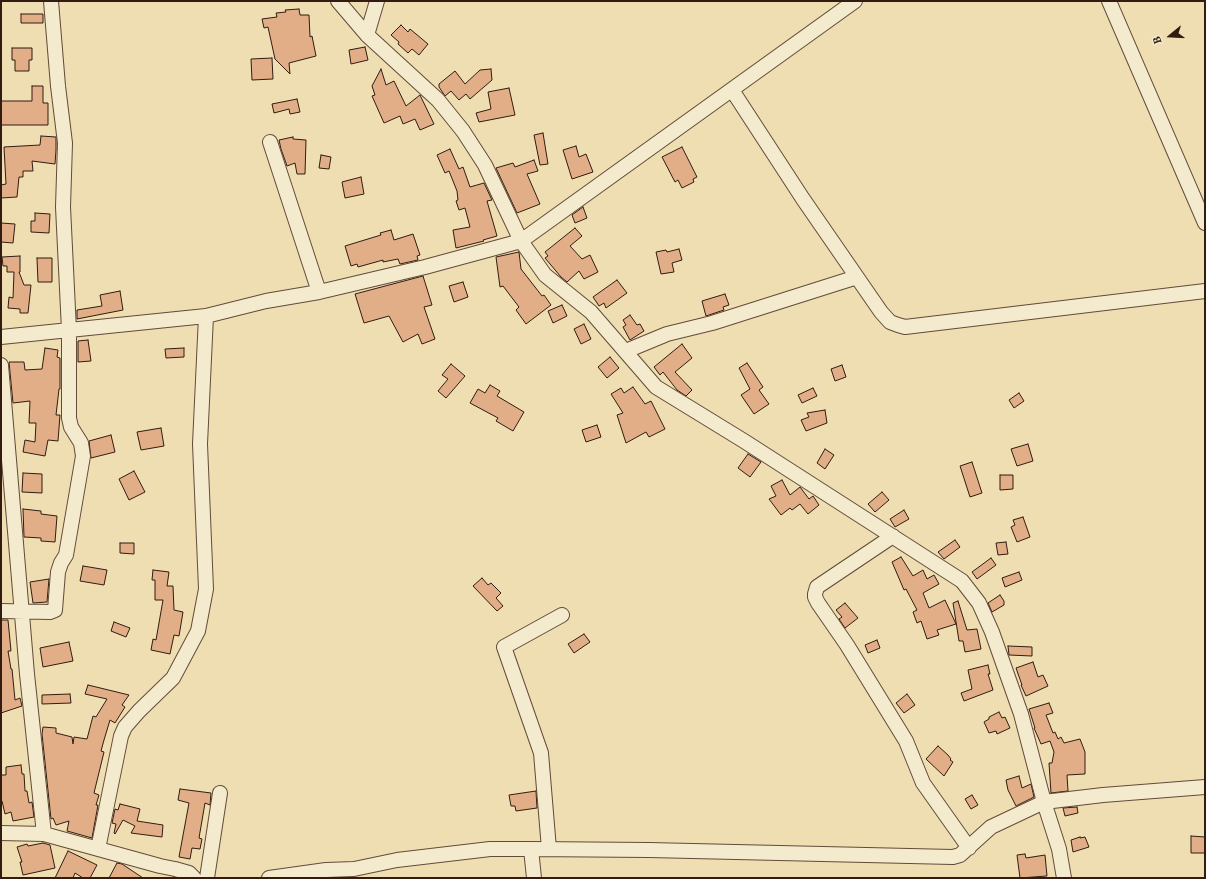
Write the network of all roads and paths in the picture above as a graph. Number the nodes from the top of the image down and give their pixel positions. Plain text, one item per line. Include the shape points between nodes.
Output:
1 (51, 1) edge
2 (338, 1) edge
3 (377, 1) edge
4 (855, 1) edge
5 (1109, 1) edge
6 (367, 36) junction
7 (732, 90) junction
8 (270, 142) dead end
9 (1205, 223) edge
10 (521, 241) junction
11 (857, 277) junction
12 (1205, 291) edge
13 (319, 292) junction
14 (206, 316) junction
15 (69, 330) junction
16 (1, 337) edge
17 (626, 351) junction
18 (1, 365) edge
19 (893, 536) junction
20 (1, 610) edge
21 (21, 612) junction
22 (562, 615) dead end
23 (1205, 788) edge
24 (220, 793) dead end
25 (1044, 802) junction
26 (1, 833) edge
27 (44, 834) junction
28 (969, 848) junction
29 (98, 849) junction
30 (531, 849) junction
31 (549, 849) junction
32 (194, 878) edge
33 (207, 878) edge
34 (269, 878) edge
35 (534, 878) edge
36 (1064, 878) edge

1 - 15 street via 65,142 63,207
2 - 6 street
3 - 6 street
4 - 7 street
5 - 9 street
6 - 10 street via 438,100 462,131 484,165
7 - 10 street
7 - 11 street via 803,200
8 - 13 street
10 - 13 street
10 - 17 street via 545,275 591,312
11 - 12 street via 890,322 905,327
11 - 17 street via 712,323 667,334
13 - 14 street via 266,301
14 - 15 street
14 - 29 street via 200,444 206,589 198,631 173,678 125,727
15 - 16 street
15 - 21 street via 69,418 83,456 66,555 58,572 55,610
17 - 19 street via 656,387
18 - 21 street
19 - 25 street via 962,581 979,603 1021,714
19 - 28 street via 817,587 815,597 906,741 923,783
20 - 21 street
21 - 27 street
22 - 31 street via 504,647 541,753
23 - 25 street
24 - 33 street
25 - 28 street via 991,827
25 - 36 street via 1059,849
26 - 27 street
27 - 29 street
28 - 31 street via 960,855 946,858
29 - 32 street via 175,869
30 - 31 street
30 - 34 street via 483,850 397,860 354,869
30 - 35 street

